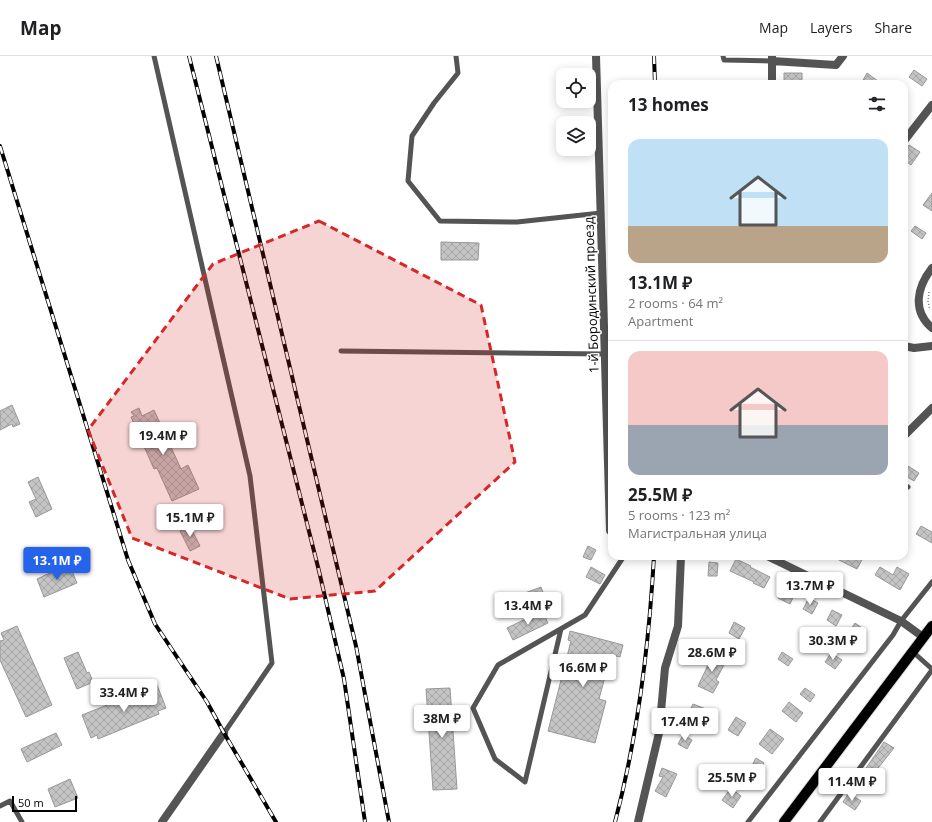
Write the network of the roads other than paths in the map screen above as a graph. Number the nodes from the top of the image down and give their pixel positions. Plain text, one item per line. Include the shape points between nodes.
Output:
1 (154, 56) edge
2 (456, 56) edge
3 (596, 56) edge
4 (723, 56) edge
5 (843, 56) edge
6 (772, 58) edge
7 (772, 80) edge
8 (932, 105) edge
9 (908, 135) edge
10 (601, 213) junction
11 (932, 268) edge
12 (932, 328) edge
13 (932, 346) edge
14 (908, 347) edge
15 (341, 351) dead end
16 (605, 354) junction
17 (932, 408) edge
18 (908, 432) edge
19 (608, 460) edge
20 (621, 560) edge
21 (681, 560) edge
22 (775, 560) edge
23 (932, 582) edge
24 (901, 621) junction
25 (932, 626) edge
26 (561, 629) junction
27 (923, 637) junction
28 (913, 652) junction
29 (932, 669) edge
30 (224, 733) joint
31 (0, 806) edge
32 (22, 822) edge
33 (162, 822) edge
34 (638, 822) edge
35 (748, 822) edge
36 (784, 822) edge
37 (820, 822) edge

1 - 30 lane via 250,476 272,663
2 - 10 lane via 458,73 412,136 408,181 440,221 517,222
3 - 10 street, 1-й Бородинский проезд
4 - 6 lane via 724,60
5 - 6 street via 836,65
6 - 7 street
8 - 9 street
10 - 16 street, 1-й Бородинский проезд
11 - 12 street via 920,287 919,299 920,311
13 - 14 street
15 - 16 lane
16 - 19 street, 1-й Бородинский проезд
17 - 18 street
20 - 26 lane via 585,615
21 - 34 street via 678,626 665,668 659,733
22 - 24 street
23 - 24 lane
24 - 27 street
24 - 35 lane via 893,635
25 - 27 main road
26 - 26 lane via 498,665 473,708 495,759 525,782
27 - 28 main road
28 - 29 lane
28 - 36 main road
29 - 37 lane
30 - 33 street
31 - 32 lane via 10,801

